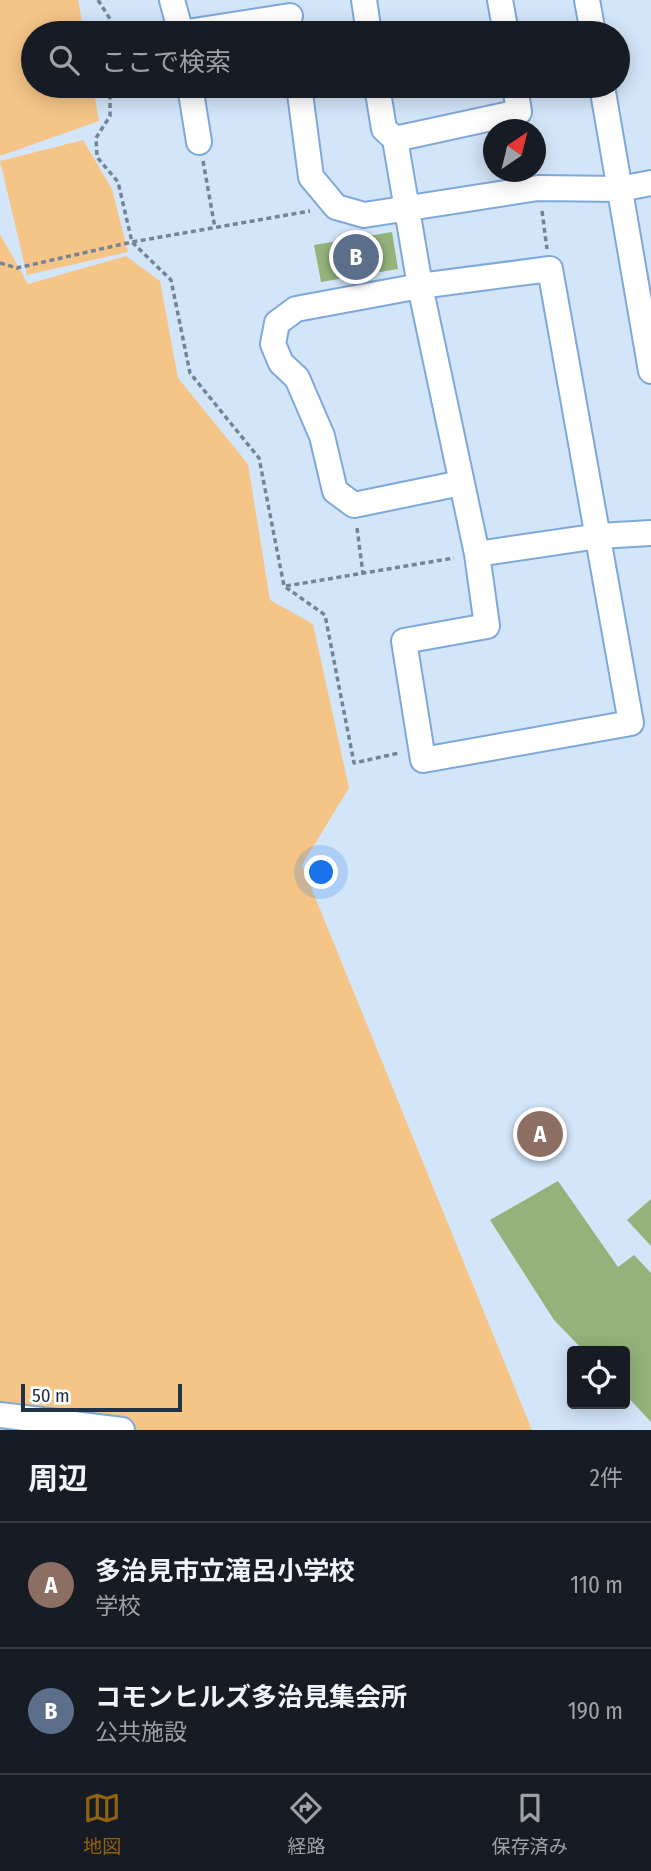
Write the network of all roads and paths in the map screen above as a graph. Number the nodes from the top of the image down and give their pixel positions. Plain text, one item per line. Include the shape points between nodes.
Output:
1 (98, 0) edge
2 (172, 0) edge
3 (364, 0) edge
4 (500, 0) edge
5 (587, 0) edge
6 (291, 16) edge
7 (110, 21) edge
8 (178, 21) edge
9 (259, 21) edge
10 (367, 21) edge
11 (504, 21) edge
12 (591, 21) edge
13 (110, 98) edge
14 (192, 98) edge
15 (301, 98) edge
16 (379, 98) edge
17 (517, 98) edge
18 (604, 98) edge
19 (395, 139) junction
20 (199, 142) joint
21 (651, 183) edge
22 (538, 188) junction
23 (620, 189) junction
24 (335, 207) junction
25 (408, 210) junction
26 (215, 228) junction
27 (132, 242) junction
28 (0, 263) edge
29 (550, 269) junction
30 (420, 286) junction
31 (651, 370) edge
32 (461, 483) junction
33 (354, 505) junction
34 (651, 533) edge
35 (599, 536) junction
36 (477, 554) junction
37 (363, 574) junction
38 (285, 586) junction
39 (421, 749) junction
40 (0, 1415) edge
41 (122, 1430) edge

1 - 7 path
2 - 8 street
3 - 10 street
4 - 11 street
5 - 12 street
6 - 9 street
13 - 27 path via 110,117 96,138 97,157 118,182
14 - 20 street
15 - 24 street via 311,177
16 - 19 street via 384,129
17 - 19 street via 519,112
18 - 23 street
19 - 25 street
20 - 26 path
21 - 23 street
22 - 23 street
22 - 25 street
22 - 29 path
23 - 31 street
24 - 25 street via 363,215
24 - 26 path
25 - 30 street
26 - 27 path
27 - 28 path via 18,268
27 - 38 path via 171,280 190,373 259,458
29 - 30 street
29 - 35 street
30 - 32 street
30 - 33 street via 296,309 277,323 273,344 281,363 297,378 322,436 335,491
32 - 33 street
32 - 36 street
33 - 37 path
34 - 35 street
35 - 36 street
35 - 39 street via 631,723 422,760
36 - 37 path
36 - 39 street via 487,626 404,641
37 - 38 path
38 - 39 path via 325,615 354,763
40 - 41 street

